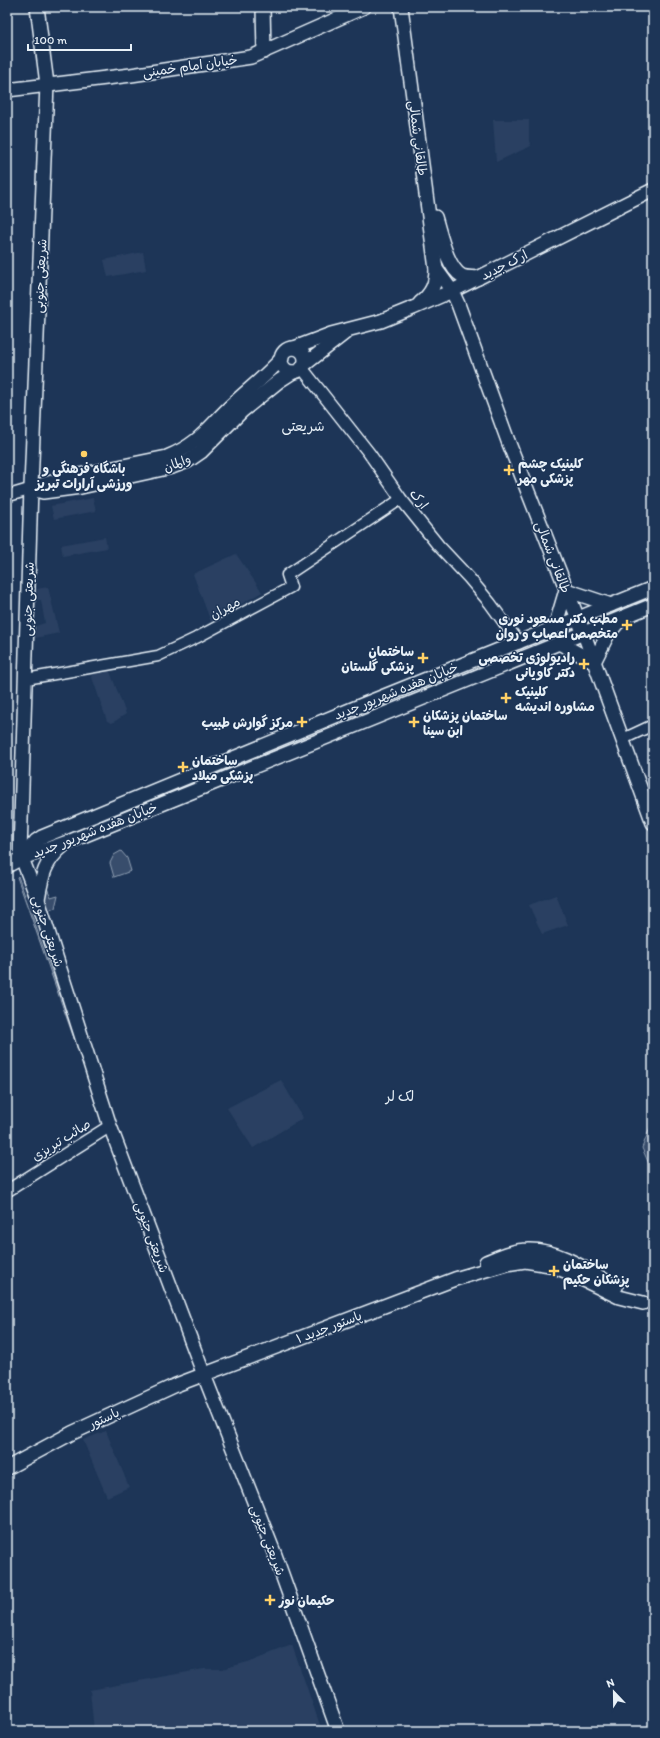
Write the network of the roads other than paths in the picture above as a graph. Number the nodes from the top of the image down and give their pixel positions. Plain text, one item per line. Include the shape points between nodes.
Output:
1 (37, 7) edge
2 (263, 7) edge
3 (364, 7) edge
4 (400, 7) edge
5 (264, 48) junction
6 (47, 84) junction
7 (7, 90) edge
8 (424, 182) junction
9 (653, 190) edge
10 (436, 268) junction
11 (478, 278) junction
12 (452, 291) junction
13 (413, 308) junction
14 (350, 329) junction
15 (294, 348) junction
16 (282, 358) junction
17 (300, 368) junction
18 (80, 481) junction
19 (31, 490) junction
20 (7, 496) edge
21 (401, 499) junction
22 (653, 588) edge
23 (566, 590) junction
24 (611, 605) junction
25 (653, 605) edge
26 (578, 618) junction
27 (621, 618) junction
28 (555, 628) junction
29 (584, 634) junction
30 (519, 643) junction
31 (559, 643) junction
32 (594, 662) junction
33 (26, 679) junction
34 (653, 725) edge
35 (623, 739) junction
36 (653, 823) edge
37 (68, 842) junction
38 (22, 858) junction
39 (7, 866) edge
40 (38, 900) junction
41 (110, 1126) junction
42 (7, 1191) edge
43 (648, 1306) edge
44 (204, 1375) junction
45 (7, 1468) edge
46 (338, 1731) edge

1 - 6 main road, شریعتی جنوبی
2 - 5 main road
3 - 5 main road, خیابان امام خمینی
4 - 8 main road, طالقانی شمالی
5 - 6 main road, خیابان امام خمینی via 236,60
6 - 7 main road, خیابان امام خمینی
6 - 19 main road, شریعتی جنوبی
8 - 10 main road, طالقانی شمالی
8 - 11 main road via 449,261 464,277
9 - 11 main road, ارک جدید
10 - 12 main road, طالقانی شمالی
10 - 13 main road via 433,289
11 - 12 main road, ارک جدید
12 - 13 main road, ارک جدید
12 - 23 main road, طالقانی شمالی
13 - 14 main road, ارک جدید via 381,321
14 - 15 main road
14 - 17 main road, والمان
15 - 16 main road via 287,349
15 - 17 main road via 304,355
16 - 17 main road via 284,367
16 - 18 main road, والمان via 232,404 210,429 180,452
17 - 18 main road, والمان via 275,383 188,461 172,467
17 - 21 main road, ارک via 369,453
18 - 19 main road, والمان via 42,484
19 - 20 main road, والمان
19 - 33 main road, شریعتی جنوبی
21 - 30 main road, ارک via 494,608
21 - 33 street, مهران via 288,576 291,587 196,638 158,656
22 - 24 main road, خیابان هفده شهریور جدید
23 - 24 main road
23 - 26 main road, طالقانی شمالی
23 - 28 main road
24 - 26 main road, خیابان هفده شهریور جدید
25 - 27 main road, خیابان هفده شهریور جدید
26 - 28 main road, خیابان هفده شهریور جدید
26 - 29 main road, طالقانی شمالی
27 - 29 main road, خیابان هفده شهریور جدید
27 - 32 main road via 608,634
28 - 30 main road, خیابان هفده شهریور جدید
29 - 31 main road, خیابان هفده شهریور جدید
29 - 32 main road, طالقانی شمالی
30 - 38 main road, خیابان هفده شهریور جدید via 47,834 36,841
31 - 32 main road
31 - 37 main road, خیابان هفده شهریور جدید
32 - 35 main road, طالقانی شمالی
33 - 38 main road, شریعتی جنوبی via 20,854
34 - 35 street
35 - 36 main road, طالقانی شمالی
37 - 38 main road, خیابان هفده شهریور جدید
37 - 40 main road via 45,866
38 - 39 main road
38 - 40 main road, شریعتی جنوبی
40 - 41 main road, شریعتی جنوبی
41 - 42 main road, صائب تبریزی
41 - 44 main road, شریعتی جنوبی
43 - 44 main road, پاستور جدید ۱ via 619,1297 550,1265 525,1261 455,1279
44 - 45 main road, پاستور via 108,1416
44 - 46 main road, شریعتی جنوبی via 275,1555

